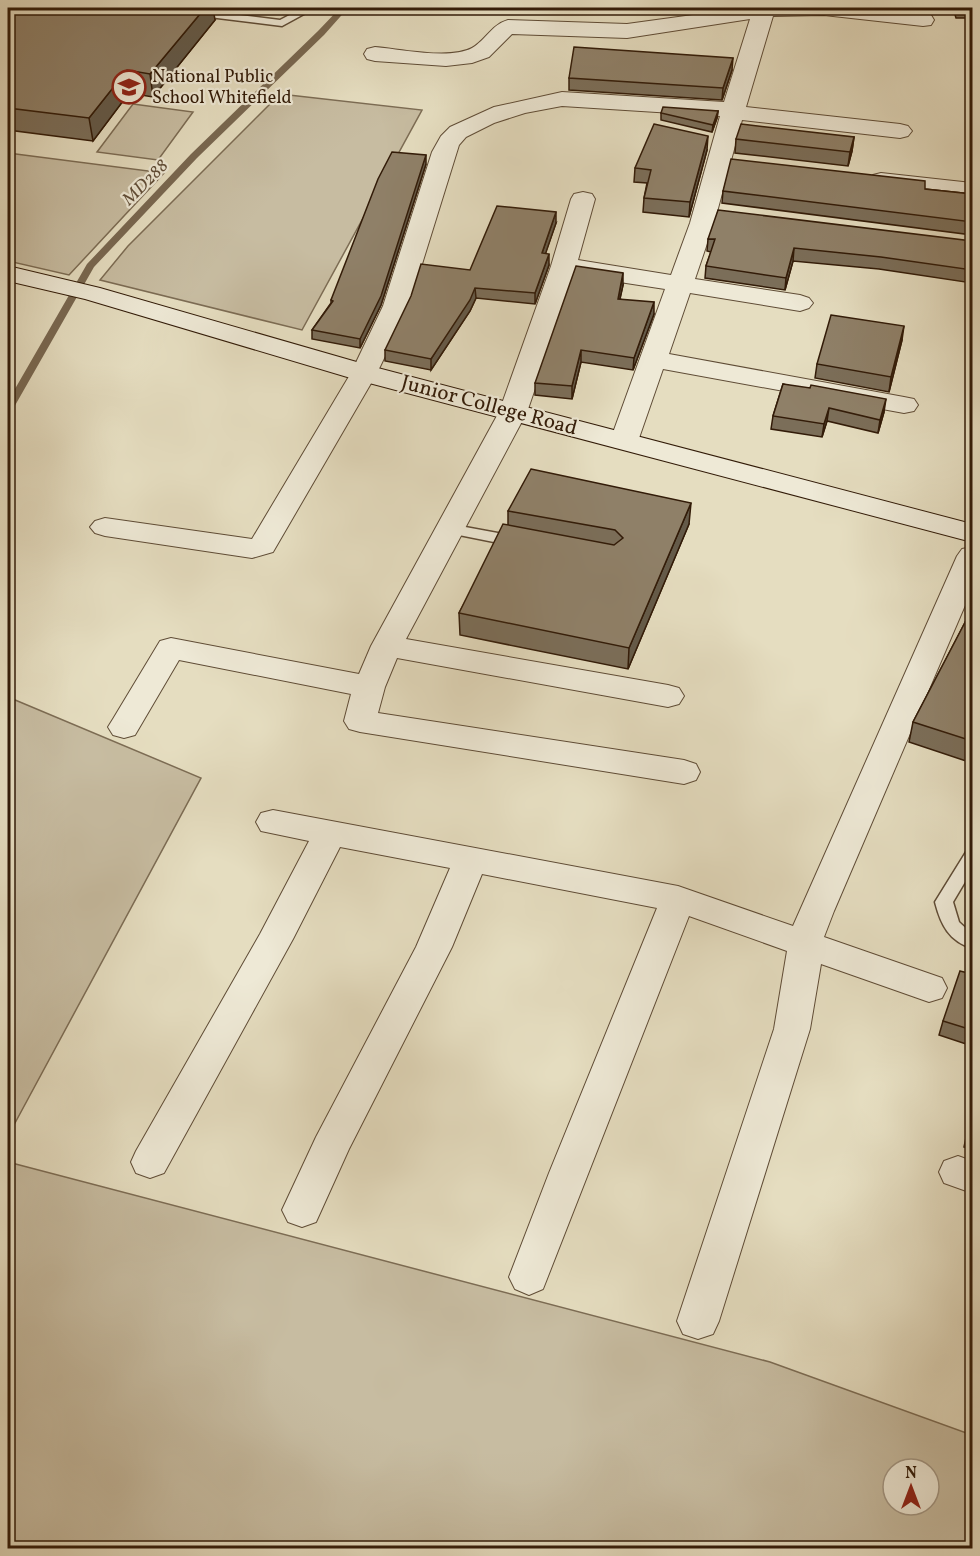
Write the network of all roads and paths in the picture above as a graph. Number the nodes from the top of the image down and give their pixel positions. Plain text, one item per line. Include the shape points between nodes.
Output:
1 (160, 8) edge
2 (310, 8) edge
3 (764, 10) junction
4 (644, 18) edge
5 (923, 20) dead end
6 (375, 54) dead end
7 (622, 102) junction
8 (734, 111) junction
9 (650, 126) edge
10 (900, 131) dead end
11 (857, 177) edge
12 (972, 190) edge
13 (583, 199) dead end
14 (564, 266) junction
15 (8, 274) edge
16 (681, 283) junction
17 (800, 303) dead end
18 (653, 359) junction
19 (364, 373) junction
20 (904, 405) dead end
21 (513, 412) junction
22 (624, 441) junction
23 (105, 527) dead end
24 (449, 529) junction
25 (972, 533) edge
26 (534, 544) edge
27 (972, 556) edge
28 (387, 646) junction
29 (369, 687) junction
30 (668, 696) dead end
31 (124, 727) dead end
32 (684, 772) dead end
33 (273, 822) dead end
34 (330, 833) junction
35 (972, 856) edge
36 (471, 860) junction
37 (678, 898) junction
38 (972, 941) edge
39 (805, 942) junction
40 (928, 988) dead end
41 (150, 1162) dead end
42 (302, 1210) dead end
43 (529, 1277) dead end
44 (698, 1322) dead end

1 - 2 lane via 282,22
3 - 4 street
3 - 5 street via 824,9
3 - 8 street
4 - 6 street via 602,32 508,27 470,57
7 - 8 street
7 - 9 street
7 - 19 street via 536,101 512,107 466,128 450,141 396,306
8 - 10 street
8 - 16 street via 721,152 716,213
11 - 12 street
13 - 14 street
14 - 16 street
14 - 21 street
15 - 19 street, Junior College Road via 91,293
16 - 17 street
16 - 18 street
18 - 20 street
18 - 22 street
19 - 21 street, Junior College Road
19 - 23 street via 263,545 252,549
21 - 22 street, Junior College Road
21 - 24 street
22 - 25 street, Junior College Road
24 - 26 lane
24 - 28 street
27 - 39 street
28 - 29 street
28 - 30 street
29 - 31 street via 171,648
29 - 32 street via 360,721
33 - 34 street
34 - 36 street
34 - 41 street
35 - 38 lane via 944,902 948,922
36 - 37 street
36 - 42 street via 434,947
37 - 39 street
37 - 43 street
39 - 40 street
39 - 44 street via 792,1029

